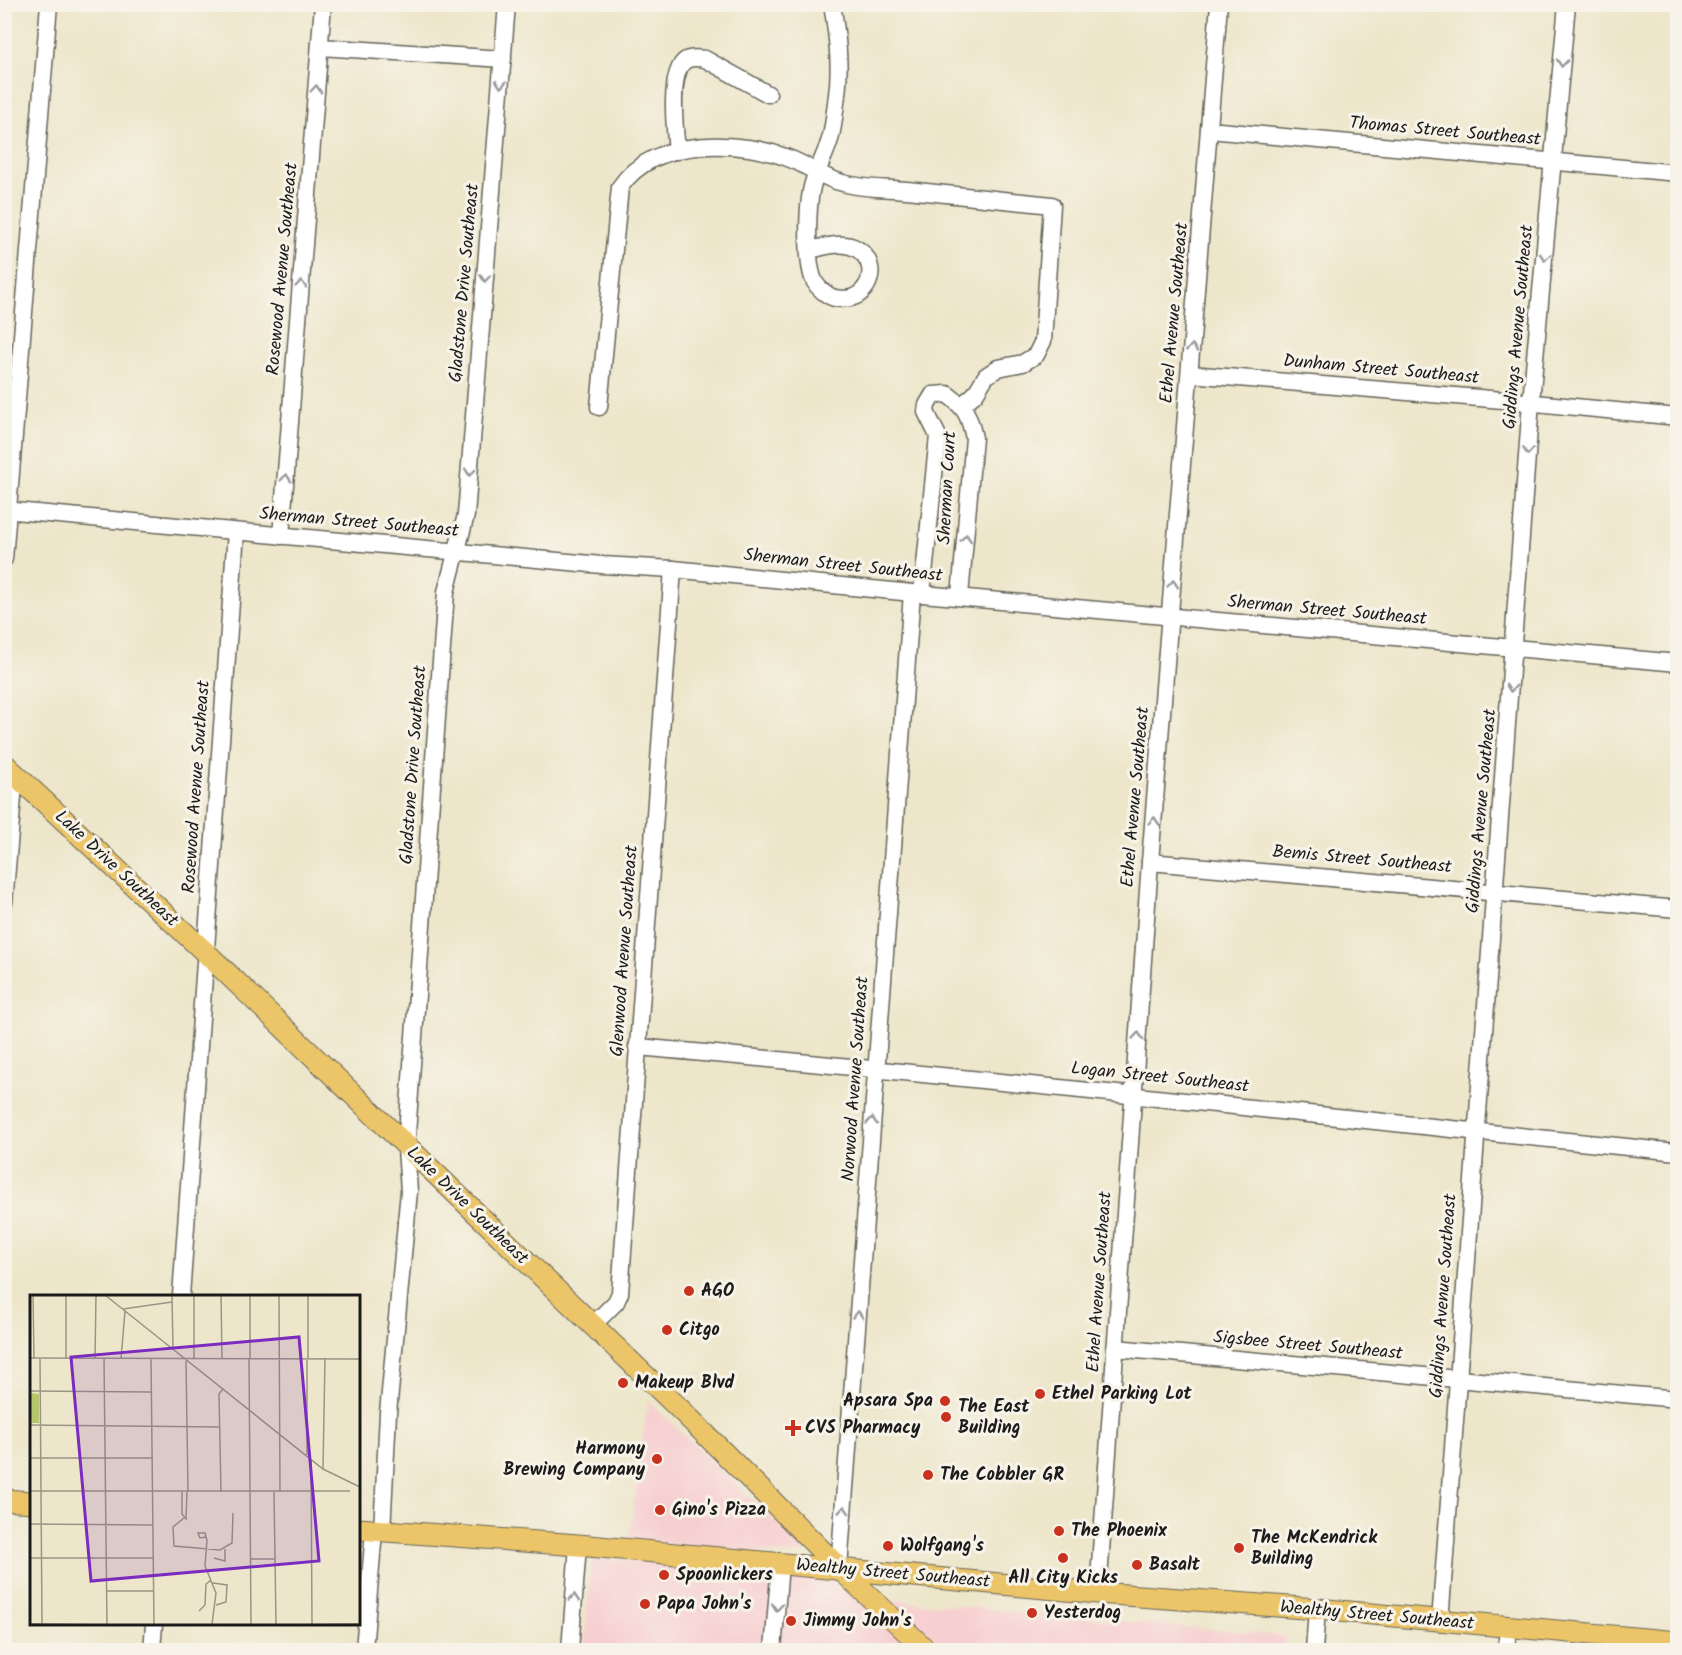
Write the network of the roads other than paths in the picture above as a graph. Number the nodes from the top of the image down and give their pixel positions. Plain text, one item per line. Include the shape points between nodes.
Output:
1 (49, 4) edge
2 (323, 4) edge
3 (507, 4) edge
4 (832, 4) edge
5 (1219, 4) edge
6 (1567, 4) edge
7 (320, 46) junction
8 (503, 59) junction
9 (768, 94) dead end
10 (1209, 130) junction
11 (677, 151) junction
12 (1554, 162) junction
13 (817, 173) junction
14 (1677, 173) edge
15 (809, 250) dead end
16 (1190, 374) junction
17 (1532, 402) junction
18 (962, 405) junction
19 (599, 407) dead end
20 (1677, 417) edge
21 (6, 510) edge
22 (236, 531) junction
23 (281, 536) junction
24 (458, 550) junction
25 (4, 559) edge
26 (673, 569) junction
27 (917, 593) junction
28 (960, 597) junction
29 (1170, 616) junction
30 (1514, 647) junction
31 (1677, 663) edge
32 (10, 768) edge
33 (1150, 862) junction
34 (1495, 891) junction
35 (4, 903) edge
36 (1677, 909) edge
37 (205, 952) junction
38 (637, 1047) junction
39 (876, 1069) junction
40 (1134, 1094) junction
41 (1475, 1132) junction
42 (406, 1148) junction
43 (1677, 1152) edge
44 (181, 1295) edge
45 (592, 1326) junction
46 (1115, 1348) junction
47 (1457, 1379) junction
48 (1677, 1399) edge
49 (4, 1500) edge
50 (30, 1502) edge
51 (371, 1531) edge
52 (578, 1545) junction
53 (780, 1564) junction
54 (839, 1568) junction
55 (1098, 1593) junction
56 (1317, 1610) junction
57 (1440, 1622) junction
58 (154, 1625) edge
59 (1508, 1627) junction
60 (1677, 1642) edge
61 (152, 1650) edge
62 (364, 1650) edge
63 (570, 1650) edge
64 (773, 1650) edge
65 (926, 1650) edge
66 (1314, 1650) edge
67 (1506, 1650) edge

1 - 21 street
2 - 7 street, Rosewood Avenue Southeast
3 - 8 street, Gladstone Drive Southeast
4 - 13 street via 838,39 837,93 831,137
5 - 10 street, Ethel Avenue Southeast
6 -> 12 street, Giddings Avenue Southeast
7 - 8 street
23 -> 7 street, Rosewood Avenue Southeast
8 -> 24 street, Gladstone Drive Southeast via 466,515
9 - 11 street via 705,59 686,60 674,94
10 - 12 street, Thomas Street Southeast
16 -> 10 street, Ethel Avenue Southeast
11 - 13 street via 716,146 742,148 792,160
11 - 19 street via 647,161 629,174 620,187
12 - 14 street, Thomas Street Southeast
12 -> 17 street, Giddings Avenue Southeast
13 - 15 street via 807,232
13 - 18 street via 843,183 1052,205 1043,341 1036,355 1023,363 998,368 986,376 975,394
16 - 17 street, Dunham Street Southeast
29 -> 16 street, Ethel Avenue Southeast
17 - 20 street, Dunham Street Southeast
17 -> 30 street, Giddings Avenue Southeast
18 - 27 street, Sherman Court via 947,394 933,395 927,405 926,412 938,436
28 -> 18 street, Sherman Court via 974,438
21 - 22 street, Sherman Street Southeast
21 - 25 street
22 - 23 street, Sherman Street Southeast
22 - 37 street, Rosewood Avenue Southeast
23 - 24 street, Sherman Street Southeast
24 - 26 street, Sherman Street Southeast
24 - 42 street, Gladstone Drive Southeast via 446,592
26 - 27 street, Sherman Street Southeast
26 - 38 street, Glenwood Avenue Southeast
27 - 28 street, Sherman Street Southeast
27 - 39 street, Norwood Avenue Southeast
28 - 29 street, Sherman Street Southeast
29 - 30 street, Sherman Street Southeast
33 -> 29 street, Ethel Avenue Southeast
30 - 31 street, Sherman Street Southeast
30 -> 34 street, Giddings Avenue Southeast
32 - 35 street
32 - 37 main road, Lake Drive Southeast
33 - 34 street, Bemis Street Southeast
40 -> 33 street, Ethel Avenue Southeast
34 - 36 street, Bemis Street Southeast
34 - 41 street, Giddings Avenue Southeast
37 - 42 main road, Lake Drive Southeast
37 - 44 street, Rosewood Avenue Southeast
38 - 39 street, Logan Street Southeast
38 - 45 street, Glenwood Avenue Southeast via 620,1293
39 - 40 street, Logan Street Southeast
54 -> 39 street, Norwood Avenue Southeast
40 - 41 street, Logan Street Southeast
40 - 46 street, Ethel Avenue Southeast
41 - 43 street, Logan Street Southeast
41 - 47 street, Giddings Avenue Southeast
42 - 45 main road, Lake Drive Southeast
42 - 51 street, Gladstone Drive Southeast via 409,1191 388,1413
45 - 54 main road, Lake Drive Southeast
46 - 47 street, Sigsbee Street Southeast
46 - 55 street, Ethel Avenue Southeast
47 - 48 street, Sigsbee Street Southeast
47 - 57 street, Giddings Avenue Southeast
49 - 50 main road
51 - 52 main road, Wealthy Street Southeast
51 - 62 street, Gladstone Drive Southeast
52 - 53 main road, Wealthy Street Southeast
63 -> 52 street
53 - 54 main road, Wealthy Street Southeast
53 -> 64 street
54 - 55 main road, Wealthy Street Southeast
54 - 65 main road, Lake Drive Southeast
55 - 56 main road, Wealthy Street Southeast
56 - 57 main road, Wealthy Street Southeast
56 - 66 street
57 - 59 main road, Wealthy Street Southeast
58 - 61 street
59 - 60 main road, Wealthy Street Southeast
59 - 67 street

